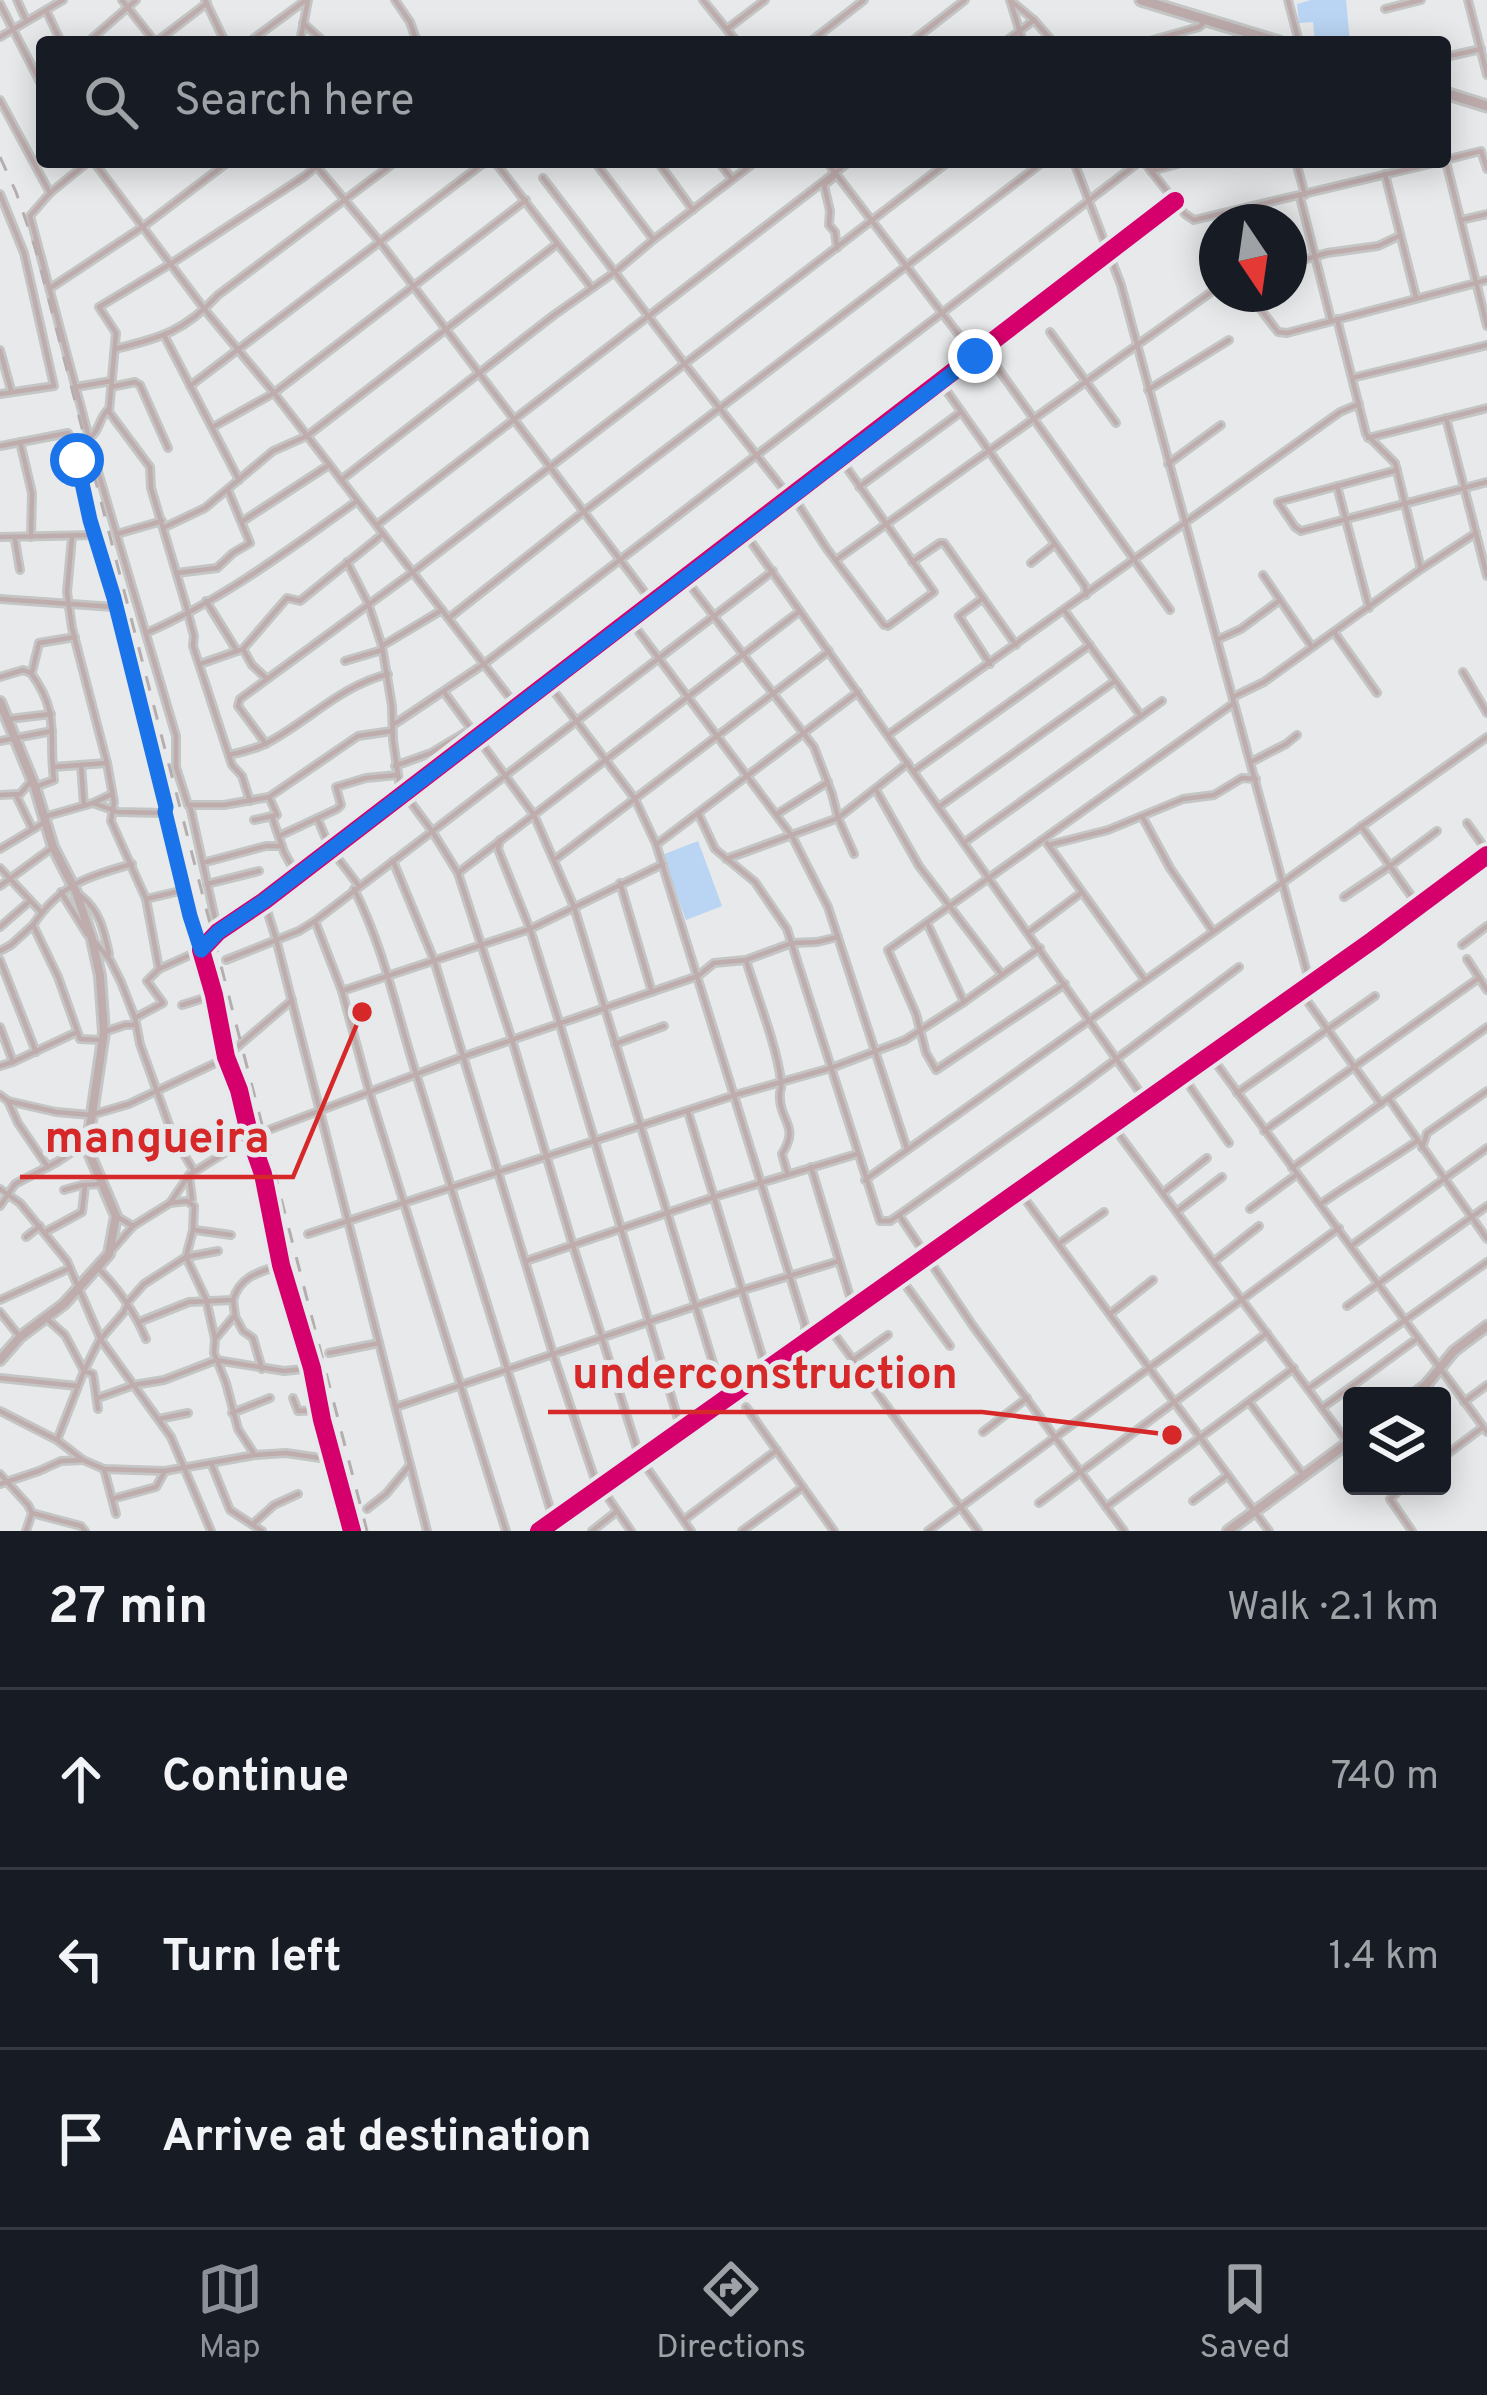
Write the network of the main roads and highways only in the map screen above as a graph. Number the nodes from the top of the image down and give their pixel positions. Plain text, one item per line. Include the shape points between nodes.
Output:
1 (1141, 0) edge
2 (1255, 36) edge
3 (1451, 95) edge
4 (1487, 106) edge

1 - 2 main road
3 - 4 main road

